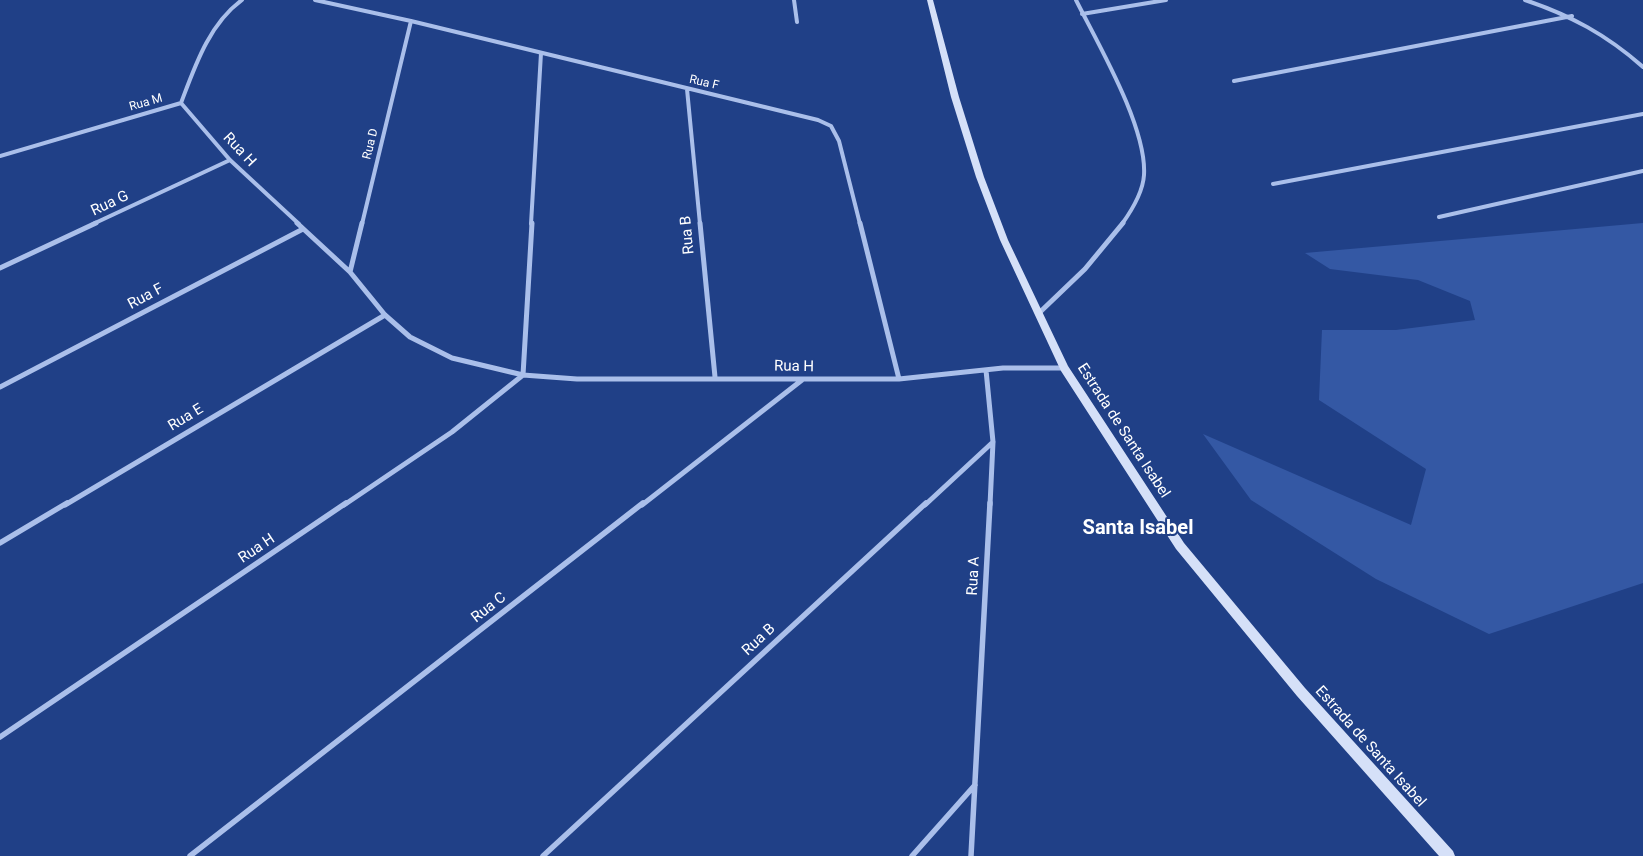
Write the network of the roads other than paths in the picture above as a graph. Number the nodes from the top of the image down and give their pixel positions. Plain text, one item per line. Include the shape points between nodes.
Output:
1 (242, 0) edge
2 (316, 0) edge
3 (794, 0) edge
4 (930, 0) edge
5 (1076, 0) edge
6 (1166, 0) edge
7 (1525, 0) edge
8 (1082, 14) junction
9 (1572, 16) junction
10 (411, 21) junction
11 (797, 22) dead end
12 (541, 53) junction
13 (1643, 67) edge
14 (1234, 80) dead end
15 (687, 90) junction
16 (181, 103) junction
17 (1643, 114) edge
18 (0, 156) edge
19 (230, 160) junction
20 (1643, 171) edge
21 (1273, 184) dead end
22 (1439, 217) dead end
23 (303, 229) junction
24 (0, 268) edge
25 (350, 272) junction
26 (1038, 314) junction
27 (385, 315) junction
28 (1064, 368) junction
29 (986, 370) junction
30 (523, 375) junction
31 (714, 378) junction
32 (899, 379) junction
33 (802, 380) junction
34 (0, 387) edge
35 (993, 442) junction
36 (0, 543) edge
37 (0, 737) edge
38 (975, 784) junction
39 (190, 856) edge
40 (543, 856) edge
41 (912, 856) edge
42 (971, 856) edge
43 (1448, 856) edge

1 - 16 street, Rua M via 222,18 196,65
2 - 10 street, Rua F
3 - 11 street
4 - 26 main road, Estrada de Santa Isabel via 980,177
5 - 8 street
6 - 8 street
7 - 9 street
8 - 26 street via 1140,140 1145,176 1132,209 1111,237 1078,276
9 - 13 street via 1602,32
9 - 14 street
10 - 12 street, Rua F
10 - 25 street, Rua D
12 - 15 street, Rua F
12 - 30 street
15 - 31 street, Rua B
15 - 32 street, Rua F via 818,120 836,132
16 - 18 street, Rua M
16 - 19 street, Rua H
17 - 21 street
19 - 23 street, Rua H
19 - 24 street, Rua G
20 - 22 street
23 - 25 street, Rua H
23 - 34 street, Rua F
25 - 27 street, Rua H
26 - 28 main road, Estrada de Santa Isabel
27 - 30 street, Rua H via 428,348 452,358
27 - 36 street, Rua E
28 - 29 street, Rua H
28 - 43 main road, Estrada de Santa Isabel via 1180,546 1301,692
29 - 32 street, Rua H
29 - 35 street, Rua A
30 - 31 street, Rua H via 576,379
30 - 37 street, Rua H via 452,432
31 - 33 street, Rua H
32 - 33 street, Rua H
33 - 39 street, Rua C
35 - 38 street, Rua A
35 - 40 street, Rua B
38 - 41 street
38 - 42 street, Rua A

